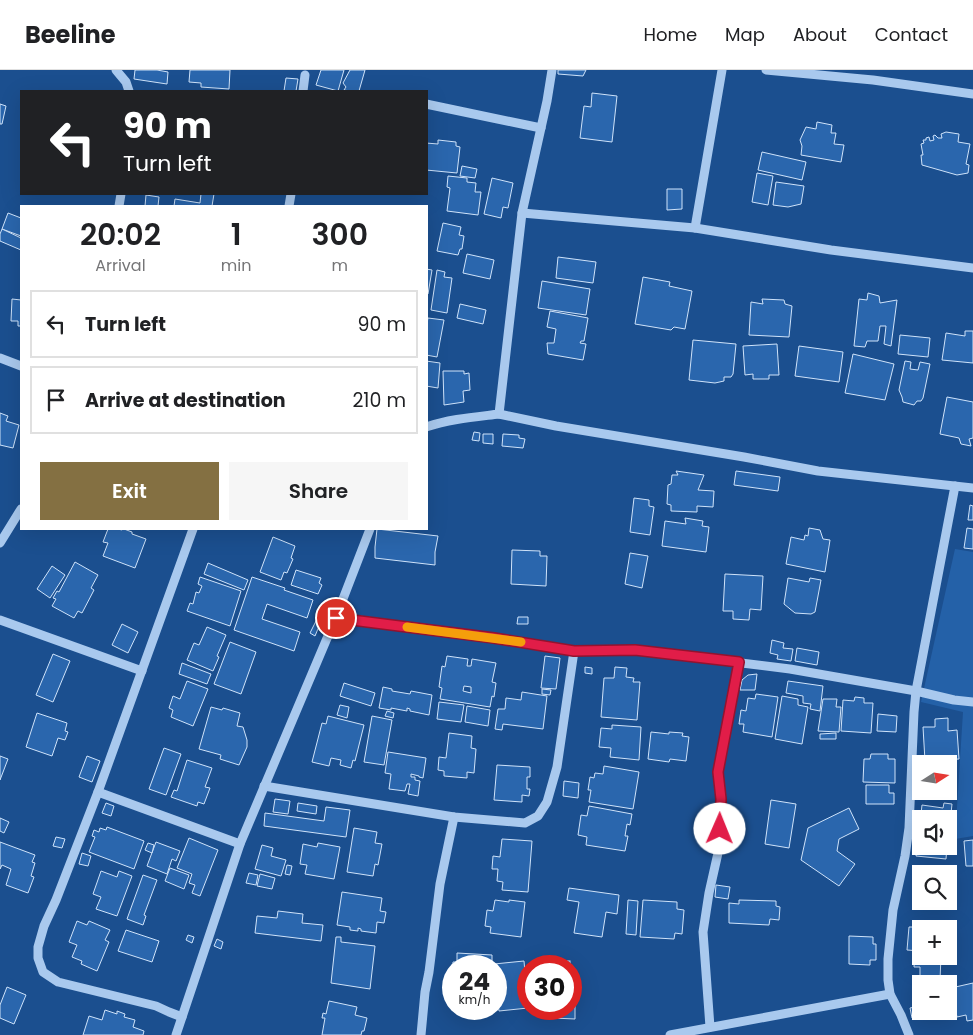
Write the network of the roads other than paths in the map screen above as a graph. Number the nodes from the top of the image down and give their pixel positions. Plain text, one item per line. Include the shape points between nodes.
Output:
1 (116, 70) edge
2 (552, 70) edge
3 (722, 70) edge
4 (766, 70) edge
5 (875, 70) edge
6 (305, 75) dead end
7 (873, 80) junction
8 (129, 90) edge
9 (303, 90) edge
10 (973, 94) edge
11 (428, 104) edge
12 (541, 128) junction
13 (522, 213) junction
14 (695, 228) junction
15 (973, 268) edge
16 (0, 358) edge
17 (20, 366) edge
18 (499, 414) junction
19 (428, 426) edge
20 (955, 486) junction
21 (973, 488) edge
22 (20, 511) edge
23 (193, 530) edge
24 (370, 530) edge
25 (0, 544) edge
26 (336, 618) junction
27 (0, 620) edge
28 (574, 651) junction
29 (739, 662) junction
30 (142, 671) junction
31 (916, 691) junction
32 (973, 702) edge
33 (264, 786) junction
34 (98, 792) junction
35 (454, 817) junction
36 (240, 844) junction
37 (890, 994) junction
38 (182, 1017) junction
39 (710, 1026) junction
40 (176, 1035) edge
41 (422, 1035) edge
42 (670, 1035) edge
43 (908, 1035) edge

1 - 8 street
2 - 12 street
3 - 14 street
4 - 7 street
5 - 7 street
6 - 9 street
7 - 10 street
11 - 12 street
12 - 13 street
13 - 14 street
13 - 18 street
14 - 15 street
16 - 17 street
18 - 19 street
18 - 20 street via 818,471
20 - 21 street
20 - 31 street
22 - 25 street
23 - 30 street
24 - 26 street
26 - 28 street
26 - 33 street
27 - 30 street
28 - 29 street via 635,650
28 - 35 street via 557,767 538,816 525,823
29 - 31 street
29 - 39 street via 718,772 721,799 718,853 704,932
30 - 34 street
31 - 32 street
31 - 37 street via 909,828 893,910 888,959
33 - 35 street
33 - 36 street
34 - 36 street
34 - 38 street via 44,926 38,947 40,966 58,982 156,1006
35 - 41 street via 440,884
36 - 38 street
37 - 39 street
37 - 43 street
38 - 40 street
39 - 42 street

